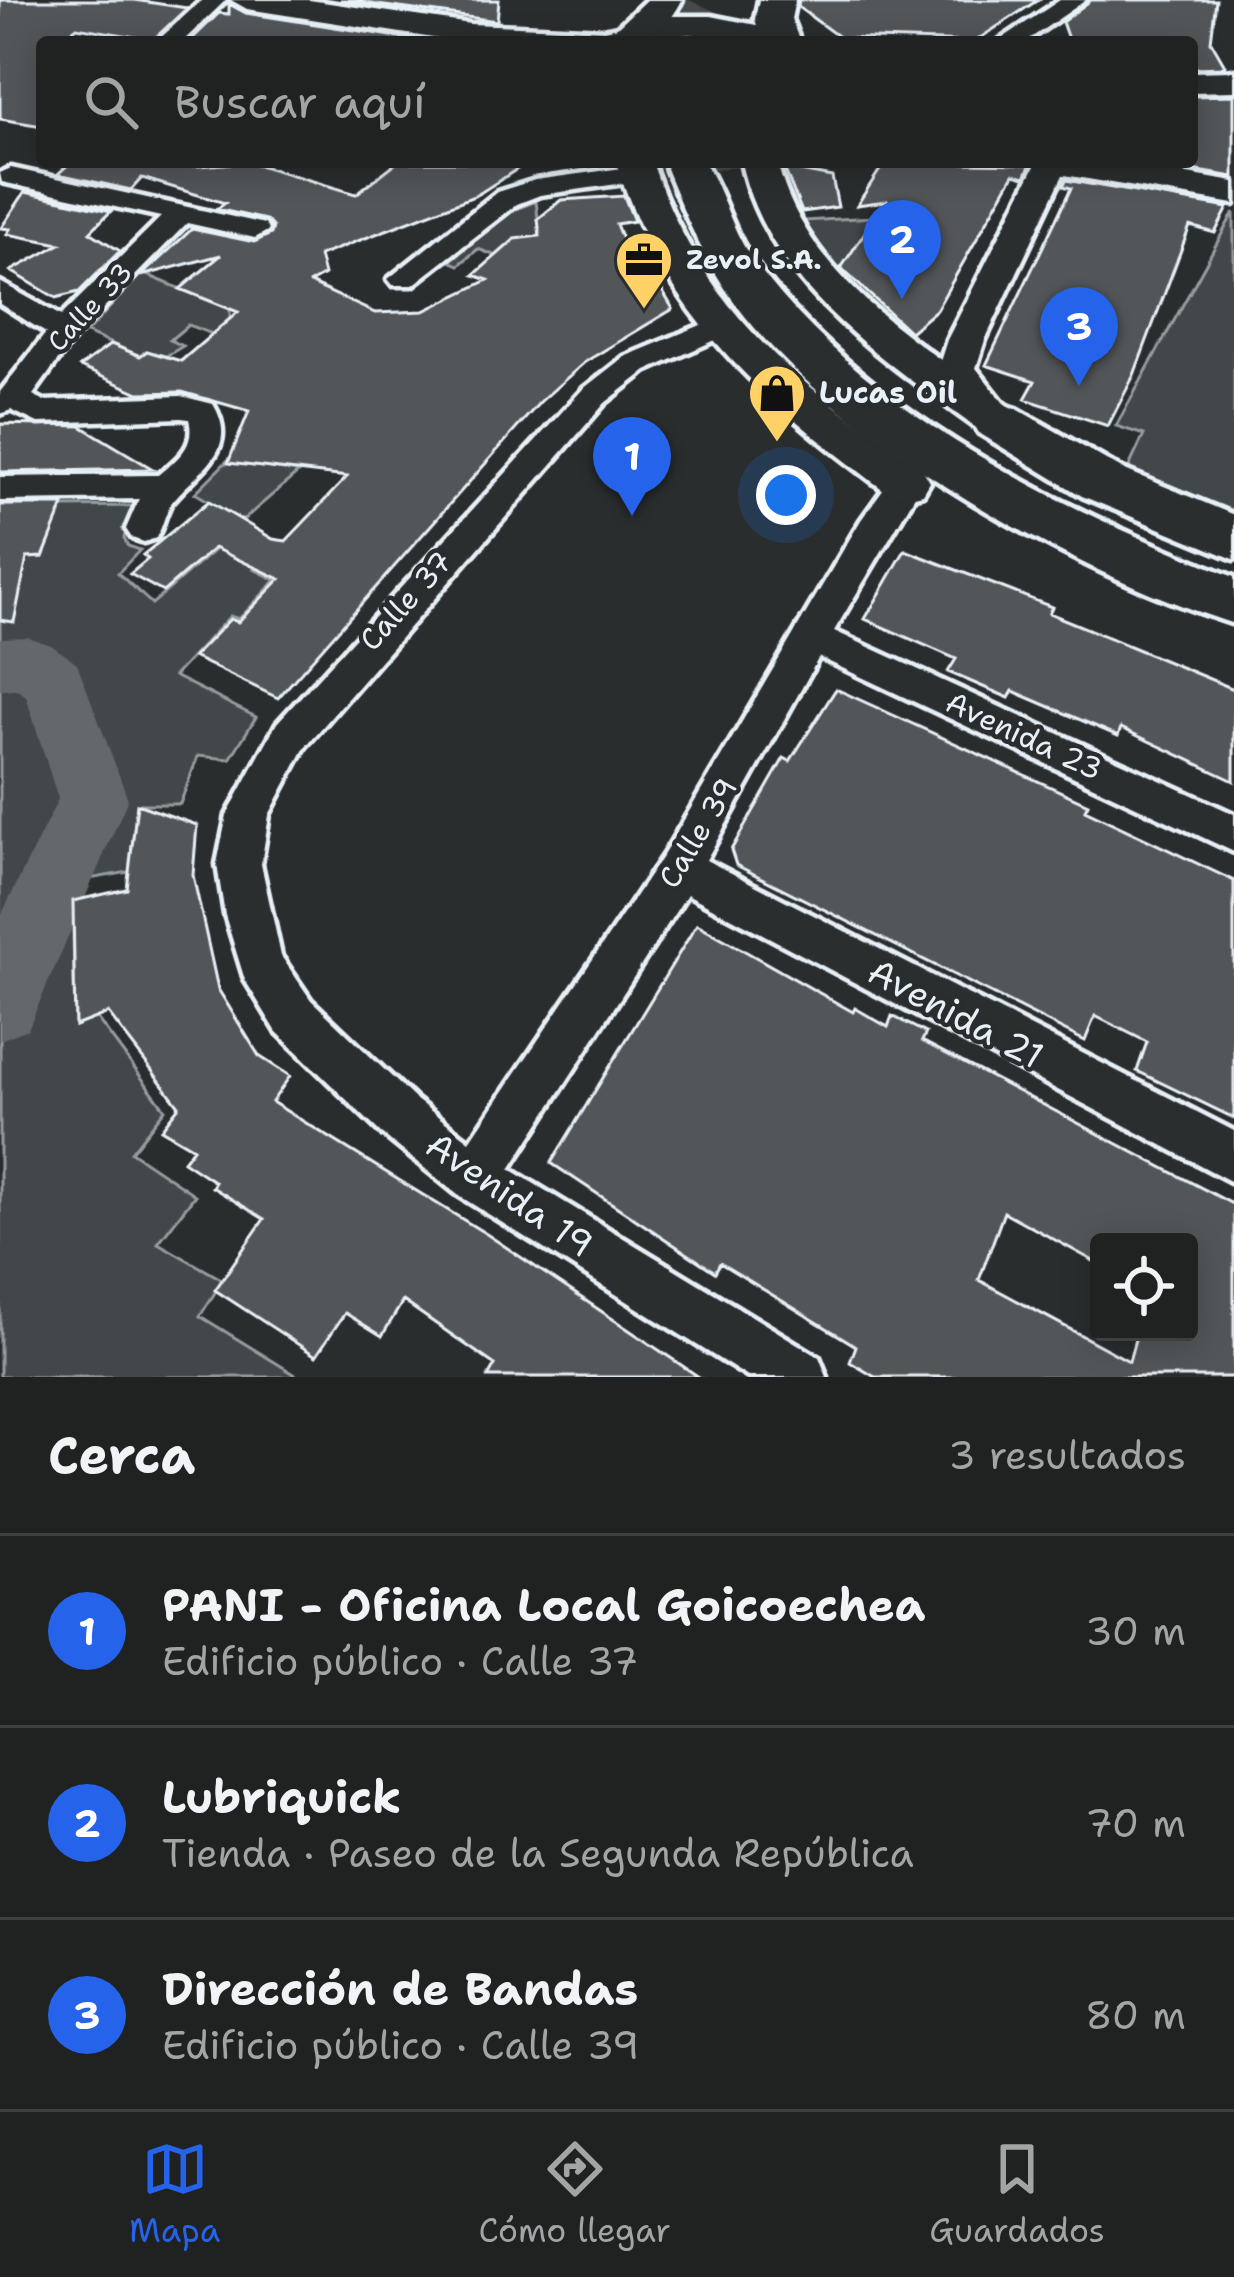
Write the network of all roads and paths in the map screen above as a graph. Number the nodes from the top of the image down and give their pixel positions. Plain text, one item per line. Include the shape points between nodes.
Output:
1 (248, 0) edge
2 (664, 0) edge
3 (777, 0) edge
4 (1075, 0) edge
5 (210, 1) edge
6 (174, 36) edge
7 (429, 36) edge
8 (542, 36) edge
9 (618, 36) edge
10 (629, 36) edge
11 (754, 36) edge
12 (777, 36) edge
13 (1018, 36) edge
14 (1234, 85) edge
15 (1198, 86) edge
16 (36, 154) edge
17 (682, 168) edge
18 (689, 168) edge
19 (689, 168) edge
20 (690, 168) edge
21 (692, 168) edge
22 (1050, 168) edge
23 (1088, 168) edge
24 (5, 181) edge
25 (1234, 193) edge
26 (182, 212) junction
27 (255, 230) dead end
28 (403, 279) dead end
29 (0, 291) edge
30 (718, 327) junction
31 (63, 332) junction
32 (7, 400) edge
33 (998, 422) junction
34 (906, 482) junction
35 (168, 487) junction
36 (0, 489) edge
37 (144, 529) dead end
38 (1234, 538) edge
39 (1234, 567) edge
40 (1234, 601) edge
41 (814, 638) junction
42 (1234, 643) edge
43 (1234, 834) edge
44 (679, 868) junction
45 (261, 965) joint
46 (1234, 1158) edge
47 (476, 1177) junction
48 (799, 1377) edge

1 - 8 main road via 470,34
2 - 9 highway via 657,14
3 - 12 highway
4 - 13 street
5 - 6 street
5 - 7 main road
10 - 11 main road via 710,25
14 - 15 main road
16 - 24 street
17 - 28 street via 508,198
18 - 30 main road via 667,248
19 - 40 highway via 728,260 763,303 795,340 908,434 1080,537
20 - 39 highway via 748,217 810,303 864,354 1006,458
21 - 33 main road via 763,190 844,304
22 - 33 street via 957,368
23 - 25 main road
24 - 26 street
26 - 27 street
26 - 31 street, Calle 33
29 - 31 street
30 - 34 main road via 810,414
30 - 45 street, Calle 37 via 635,364 594,395 291,735 248,815 239,864
31 - 32 street, Calle 33
32 - 35 street via 38,412 202,412 208,435 200,455
33 - 38 highway via 1101,482
34 - 41 street, Calle 39
34 - 42 highway via 1078,577
35 - 36 street
35 - 37 street
41 - 43 street, Avenida 23
41 - 44 street, Calle 39
44 - 46 street, Avenida 21
44 - 47 street, Calle 39
45 - 47 street, Avenida 19 via 337,1061
47 - 48 street, Avenida 19

